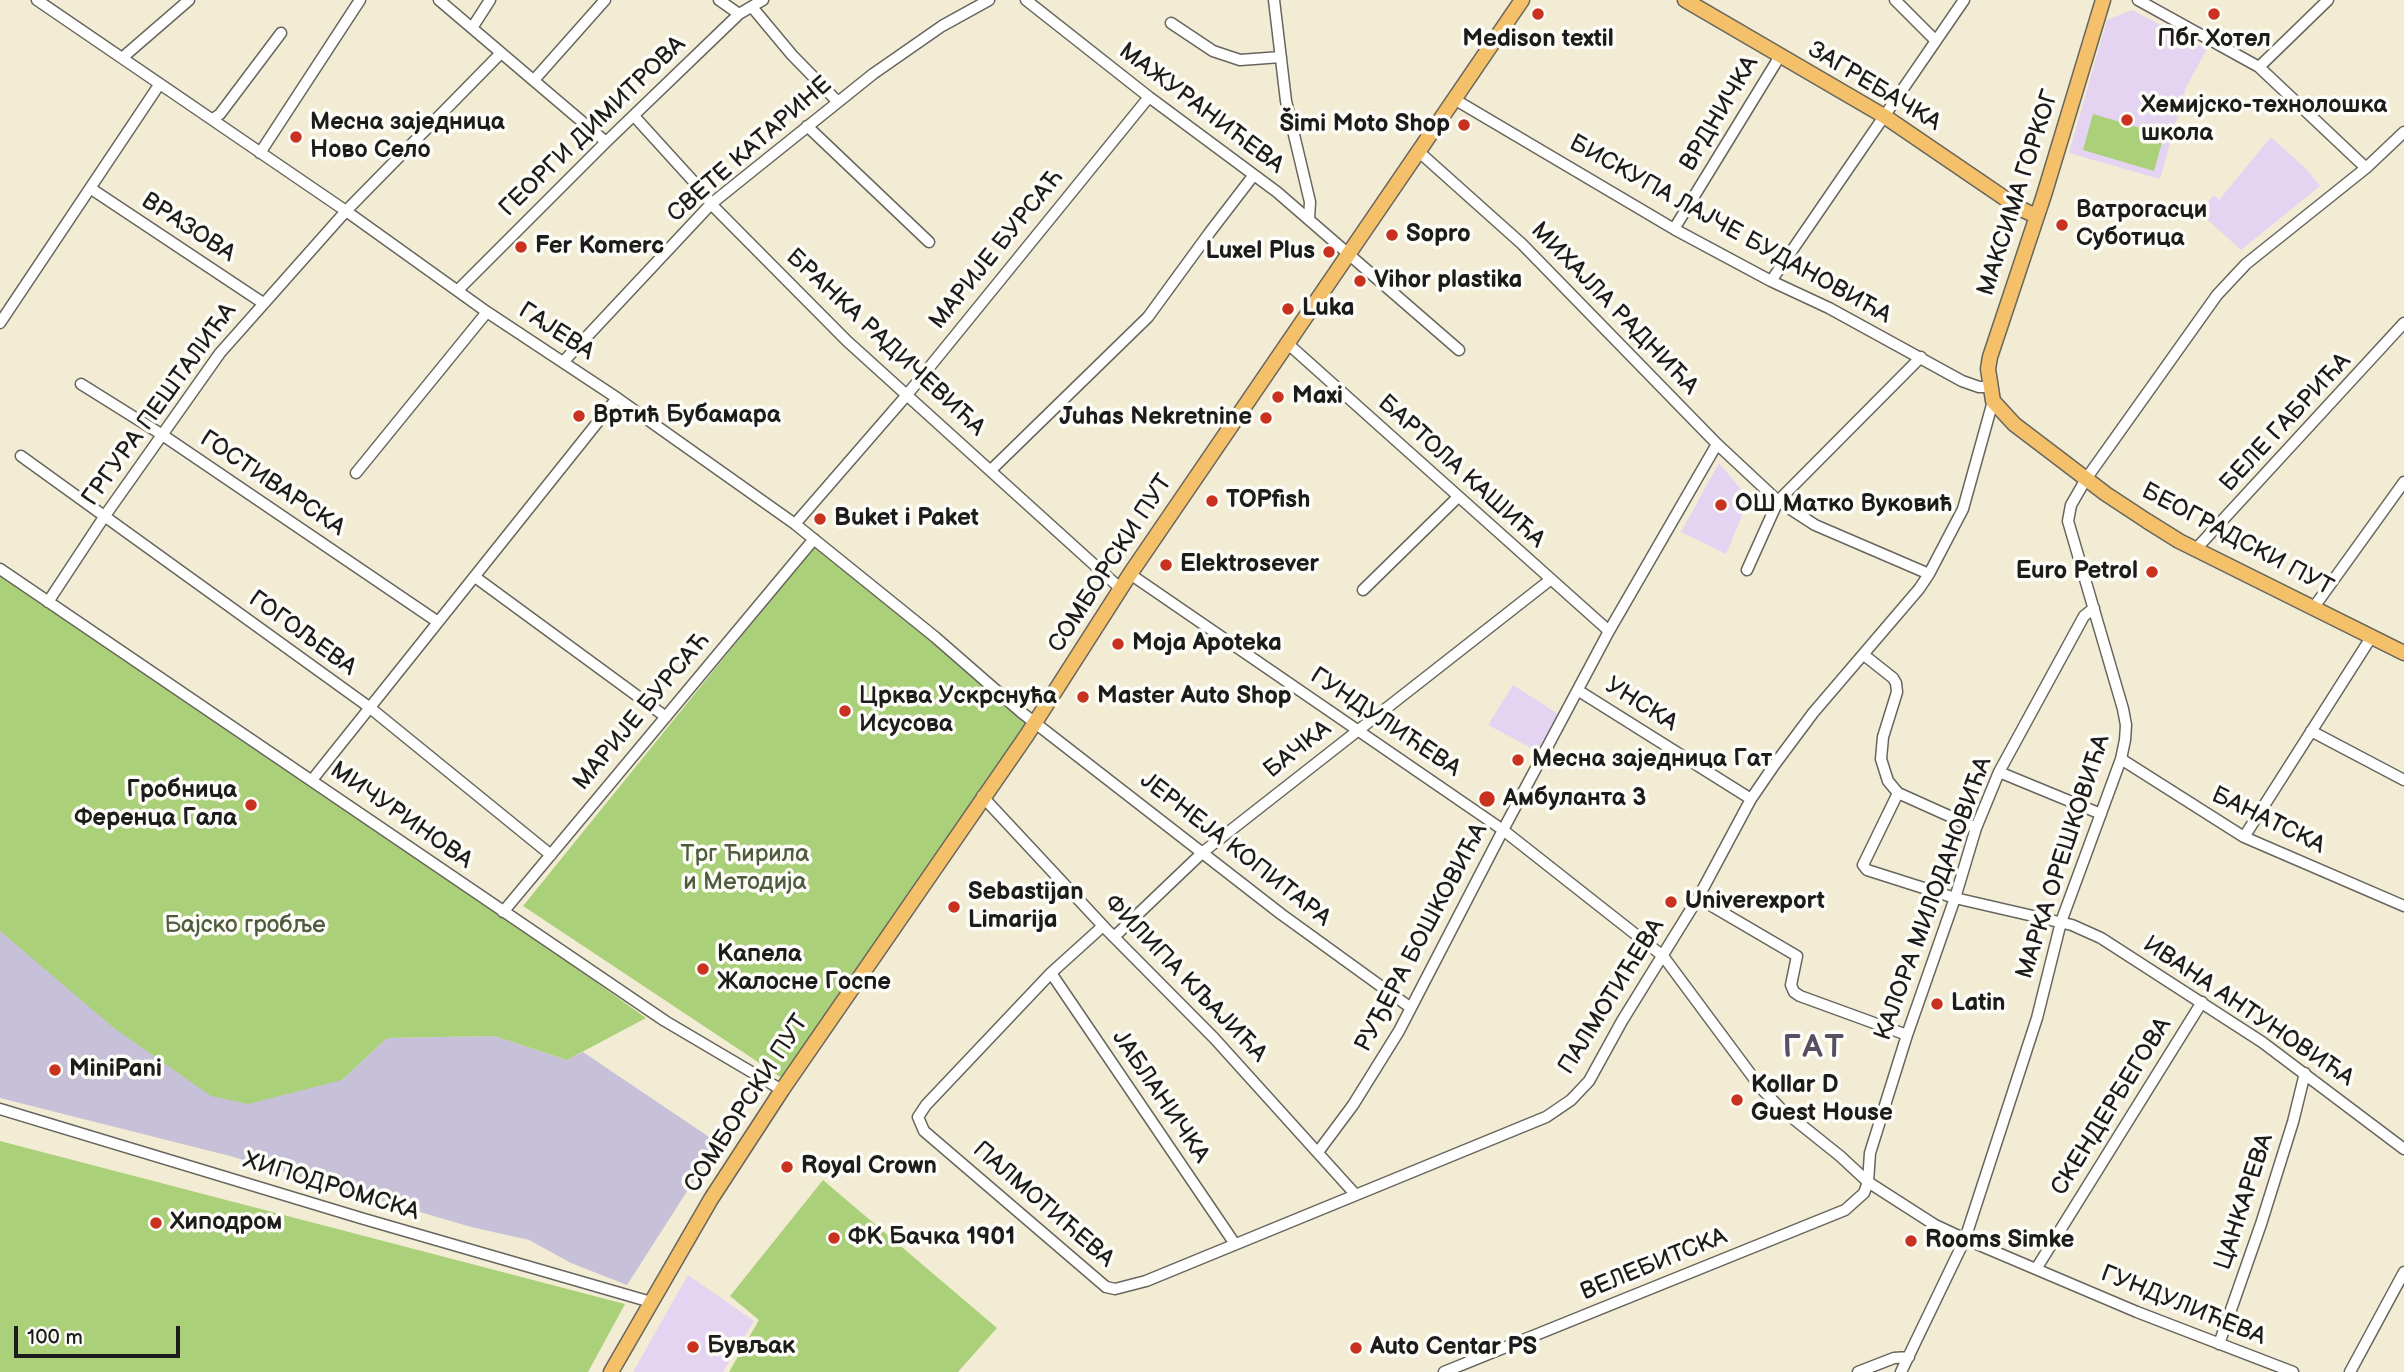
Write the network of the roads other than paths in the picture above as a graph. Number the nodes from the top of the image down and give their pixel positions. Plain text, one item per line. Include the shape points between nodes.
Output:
1 (37, 0) edge
2 (189, 0) edge
3 (360, 0) edge
4 (439, 0) edge
5 (490, 0) edge
6 (605, 0) edge
7 (719, 0) edge
8 (763, 0) edge
9 (989, 0) edge
10 (1026, 0) edge
11 (1274, 0) edge
12 (1522, 0) edge
13 (1685, 0) edge
14 (1895, 0) edge
15 (1964, 0) edge
16 (2104, 0) edge
17 (2137, 0) edge
18 (2328, 0) edge
19 (752, 7) junction
20 (739, 14) junction
21 (1171, 23) dead end
22 (472, 28) junction
23 (281, 33) dead end
24 (1936, 41) junction
25 (500, 54) junction
26 (1780, 56) junction
27 (1281, 57) junction
28 (122, 58) junction
29 (2259, 67) junction
30 (534, 80) junction
31 (159, 85) junction
32 (1149, 97) junction
33 (1454, 99) junction
34 (837, 101) junction
35 (634, 116) junction
36 (1884, 116) junction
37 (213, 119) junction
38 (807, 126) junction
39 (2404, 132) edge
40 (606, 142) junction
41 (1418, 150) junction
42 (260, 153) junction
43 (2366, 168) junction
44 (1253, 176) junction
45 (90, 188) junction
46 (711, 204) junction
47 (346, 211) junction
48 (2036, 216) junction
49 (1309, 219) junction
50 (1674, 229) junction
51 (929, 242) dead end
52 (1349, 253) junction
53 (1771, 281) junction
54 (458, 290) junction
55 (263, 303) junction
56 (487, 312) junction
57 (0, 323) edge
58 (2404, 323) edge
59 (1287, 342) junction
60 (1459, 350) dead end
61 (1921, 358) junction
62 (564, 361) junction
63 (80, 384) dead end
64 (1991, 394) junction
65 (906, 396) junction
66 (617, 398) junction
67 (161, 434) junction
68 (1717, 444) junction
69 (21, 456) dead end
70 (991, 470) junction
71 (356, 473) dead end
72 (2086, 479) junction
73 (2404, 482) edge
74 (1458, 497) junction
75 (1778, 501) junction
76 (104, 517) junction
77 (795, 524) junction
78 (814, 539) junction
79 (2196, 549) junction
80 (0, 569) edge
81 (1747, 570) dead end
82 (1130, 574) junction
83 (1929, 574) junction
84 (475, 577) junction
85 (1550, 580) junction
86 (1121, 589) junction
87 (1363, 590) dead end
88 (48, 601) junction
89 (2314, 607) junction
90 (2094, 608) junction
91 (438, 622) junction
92 (1609, 631) junction
93 (2372, 636) junction
94 (2404, 653) edge
95 (1864, 655) junction
96 (1579, 691) junction
97 (369, 707) junction
98 (666, 717) junction
99 (1035, 722) junction
100 (1357, 729) junction
101 (2311, 731) junction
102 (2121, 759) junction
103 (1999, 772) junction
104 (312, 780) junction
105 (2404, 780) edge
106 (1898, 793) junction
107 (982, 796) junction
108 (1752, 799) junction
109 (2101, 814) junction
110 (1976, 828) junction
111 (1503, 830) junction
112 (2244, 837) junction
113 (1203, 852) junction
114 (551, 855) junction
115 (1698, 898) junction
116 (1955, 898) junction
117 (2404, 906) edge
118 (503, 912) junction
119 (2061, 922) junction
120 (1103, 926) junction
121 (1114, 937) junction
122 (1663, 956) junction
123 (1051, 973) junction
124 (2202, 1002) junction
125 (1411, 1008) junction
126 (1907, 1035) junction
127 (2305, 1073) junction
128 (782, 1090) junction
129 (0, 1109) edge
130 (2404, 1149) edge
131 (1318, 1152) junction
132 (1868, 1182) junction
133 (1355, 1194) junction
134 (1965, 1239) junction
135 (1235, 1244) junction
136 (2036, 1269) junction
137 (2404, 1272) edge
138 (651, 1302) junction
139 (2219, 1344) junction
140 (1909, 1357) junction
141 (611, 1372) edge
142 (1444, 1372) edge
143 (1858, 1372) edge
144 (1901, 1372) edge
145 (2293, 1372) edge
146 (2350, 1372) edge

1 - 28 street, ГАЈЕВА
2 - 28 street
3 - 42 street
4 - 22 street
5 - 22 street
6 - 30 street
7 - 20 street
8 - 19 street, ГЕОРГИ ДИМИТРОВА
9 - 34 street, СВЕТЕ КАТАРИНЕ via 942,26
10 - 32 street, МАЖУРАНИЋЕВА
11 - 27 street
12 - 33 main road, СОМБОРСКИ ПУТ
13 - 26 main road, ЗАГРЕБАЧКА
14 - 24 street
15 - 24 street
16 - 48 main road, МАКСИМА ГОРКОГ
17 - 29 street
18 - 29 street
19 - 20 street, ГЕОРГИ ДИМИТРОВА
19 - 34 street
20 - 35 street, ГЕОРГИ ДИМИТРОВА
21 - 27 street via 1213,51 1241,60
22 - 25 street
23 - 37 street
24 - 36 street
25 - 30 street
25 - 47 street, ГРГУРА ПЕШТАЛИЋА
26 - 36 main road, ЗАГРЕБАЧКА
26 - 50 street, ВРДНИЧКА
27 - 49 street via 1286,101 1310,202
28 - 31 street, ГАЈЕВА
29 - 43 street
30 - 40 street
31 - 37 street, ГАЈЕВА
31 - 45 street
32 - 44 street, МАЖУРАНИЋЕВА
32 - 65 street, МАРИЈЕ БУРСАЋ
33 - 41 main road, СОМБОРСКИ ПУТ
33 - 50 street, БИСКУПА ЛАЈЧЕ БУДАНОВИЋА
34 - 38 street, СВЕТЕ КАТАРИНЕ
35 - 40 street, ГЕОРГИ ДИМИТРОВА
35 - 46 street, БРАНКА РАДИЧЕВИЋА
36 - 48 main road, ЗАГРЕБАЧКА
36 - 53 street
37 - 42 street, ГАЈЕВА
38 - 46 street, СВЕТЕ КАТАРИНЕ
38 - 51 street
39 - 43 street, МАРКА ОРЕШКОВИЋА
40 - 54 street, ГЕОРГИ ДИМИТРОВА
41 - 52 main road, СОМБОРСКИ ПУТ
41 - 68 street, МИХАЈЛА РАДНИЋА via 1522,244
42 - 47 street, ГАЈЕВА
43 - 72 street, МАРКА ОРЕШКОВИЋА via 2246,264 2217,295
44 - 49 street, МАЖУРАНИЋЕВА
44 - 70 street via 1148,317
45 - 55 street, ВРАЗОВА
45 - 57 street
46 - 62 street, СВЕТЕ КАТАРИНЕ
46 - 65 street, БРАНКА РАДИЧЕВИЋА
47 - 54 street, ГАЈЕВА
47 - 55 street, ГРГУРА ПЕШТАЛИЋА
48 - 64 main road, МАКСИМА ГОРКОГ via 1990,357
49 - 52 street, МАЖУРАНИЋЕВА
50 - 53 street, БИСКУПА ЛАЈЧЕ БУДАНОВИЋА
52 - 59 main road, СОМБОРСКИ ПУТ
52 - 60 street, МАЖУРАНИЋЕВА
53 - 61 street, БИСКУПА ЛАЈЧЕ БУДАНОВИЋА
54 - 56 street, ГАЈЕВА
55 - 67 street, ГРГУРА ПЕШТАЛИЋА
56 - 62 street, ГАЈЕВА
56 - 71 street
58 - 79 street, БЕЛЕ ГАБРИЋА
59 - 74 street, БАРТОЛА КАШИЋА
59 - 82 main road, СОМБОРСКИ ПУТ
61 - 64 street, БИСКУПА ЛАЈЧЕ БУДАНОВИЋА
61 - 75 street
62 - 66 street, ГАЈЕВА
63 - 67 street, ГОСТИВАРСКА
64 - 72 main road, БЕОГРАДСКИ ПУТ via 2014,424
64 - 83 street, ПАЛМОТИЋЕВА via 1963,509
65 - 70 street, БРАНКА РАДИЧЕВИЋА
65 - 77 street, МАРИЈЕ БУРСАЋ
66 - 77 street, ГАЈЕВА
66 - 84 street
67 - 76 street, ГРГУРА ПЕШТАЛИЋА
67 - 91 street, ГОСТИВАРСКА
68 - 75 street, МИХАЈЛА РАДНИЋА
68 - 92 street, РУЂЕРА БОШКОВИЋА
69 - 76 street, ГОГОЉЕВА
70 - 86 street, БРАНКА РАДИЧЕВИЋА
72 - 79 main road, БЕОГРАДСКИ ПУТ
72 - 90 street, МАРКА ОРЕШКОВИЋА via 2071,505 2068,521
73 - 89 street
74 - 85 street, БАРТОЛА КАШИЋА
74 - 87 street
75 - 81 street
75 - 83 street, МИХАЈЛА РАДНИЋА via 1815,525
76 - 88 street, ГРГУРА ПЕШТАЛИЋА
76 - 97 street, ГОГОЉЕВА
77 - 78 street, ГАЈЕВА
78 - 98 street, МАРИЈЕ БУРСАЋ
78 - 99 street, ГАЈЕВА
79 - 89 main road, БЕОГРАДСКИ ПУТ
80 - 88 street, МИЧУРИНОВА
82 - 86 main road, СОМБОРСКИ ПУТ
82 - 100 street, ГУНДУЛИЋЕВА
83 - 95 street, ПАЛМОТИЋЕВА
84 - 91 street
84 - 98 street
85 - 92 street, БАРТОЛА КАШИЋА
85 - 100 street, БАЧКА
86 - 99 main road, СОМБОРСКИ ПУТ
88 - 104 street, МИЧУРИНОВА
89 - 93 main road, БЕОГРАДСКИ ПУТ
90 - 102 street, МАРКА ОРЕШКОВИЋА via 2126,724
90 - 103 street, КАЛОРА МИЛОДАНОВИЋА via 2084,616
91 - 97 street
92 - 96 street, РУЂЕРА БОШКОВИЋА
93 - 94 main road, БЕОГРАДСКИ ПУТ
93 - 101 street
95 - 106 street via 1896,683 1881,760
95 - 108 street, ПАЛМОТИЋЕВА via 1812,713
96 - 108 street, УНСКА
96 - 111 street, РУЂЕРА БОШКОВИЋА
97 - 104 street
97 - 114 street, ГОГОЉЕВА
98 - 114 street, МАРИЈЕ БУРСАЋ
99 - 107 main road, СОМБОРСКИ ПУТ
99 - 113 street, ЈЕРНЕЈА КОПИТАРА
100 - 111 street, ГУНДУЛИЋЕВА
100 - 113 street, БАЧКА
101 - 105 street
101 - 112 street
102 - 109 street, МАРКА ОРЕШКОВИЋА
102 - 112 street, БАНАТСКА
103 - 109 street
103 - 110 street, КАЛОРА МИЛОДАНОВИЋА
104 - 118 street, МИЧУРИНОВА
106 - 110 street
106 - 116 street, ИВАНА АНТУНОВИЋА via 1863,865
107 - 120 street, ФИЛИПА КЉАЈИЋА
107 - 128 main road, СОМБОРСКИ ПУТ
108 - 115 street, ПАЛМОТИЋЕВА
109 - 119 street, МАРКА ОРЕШКОВИЋА
110 - 116 street, КАЛОРА МИЛОДАНОВИЋА
111 - 122 street, ГУНДУЛИЋЕВА
111 - 125 street, РУЂЕРА БОШКОВИЋА
112 - 117 street, БАНАТСКА
113 - 121 street, БАЧКА
113 - 125 street, ЈЕРНЕЈА КОПИТАРА
114 - 118 street, МАРИЈЕ БУРСАЋ
115 - 122 street, ПАЛМОТИЋЕВА
115 - 126 street via 1797,956 1791,985 1800,996
116 - 119 street, ИВАНА АНТУНОВИЋА
116 - 126 street, КАЛОРА МИЛОДАНОВИЋА
118 - 128 street, МИЧУРИНОВА via 664,1021
119 - 124 street, ИВАНА АНТУНОВИЋА via 2101,938
119 - 134 street, МАРКА ОРЕШКОВИЋА via 2037,1018
120 - 121 street, ФИЛИПА КЉАЈИЋА
120 - 123 street
121 - 131 street, ФИЛИПА КЉАЈИЋА
122 - 132 street, ГУНДУЛИЋЕВА via 1761,1088
122 - 133 street, ПАЛМОТИЋЕВА via 1589,1081 1571,1100 1504,1136
123 - 135 street, ЈАБЛАНИЧКА
123 - 135 street, ПАЛМОТИЋЕВА via 926,1105 918,1117 924,1130 1106,1287 1146,1281
124 - 127 street, ИВАНА АНТУНОВИЋА
124 - 136 street, СКЕНДЕРБЕГОВА
125 - 131 street, РУЂЕРА БОШКОВИЋА via 1381,1062
126 - 132 street, КАЛОРА МИЛОДАНОВИЋА via 1870,1153
127 - 130 street, ИВАНА АНТУНОВИЋА
127 - 139 street, ЦАНКАРЕВА via 2261,1224
128 - 138 main road, СОМБОРСКИ ПУТ
129 - 138 street, ХИПОДРОМСКА
131 - 133 street, ФИЛИПА КЉАЈИЋА
132 - 134 street, ГУНДУЛИЋЕВА
132 - 142 street, ВЕЛЕБИТСКА via 1864,1193 1844,1210
133 - 135 street, ПАЛМОТИЋЕВА
134 - 136 street, ГУНДУЛИЋЕВА
134 - 140 street, МАРКА ОРЕШКОВИЋА
136 - 139 street, ГУНДУЛИЋЕВА
137 - 146 street
138 - 141 main road, СОМБОРСКИ ПУТ
139 - 145 street, ГУНДУЛИЋЕВА
140 - 143 street
140 - 144 street, МАРКА ОРЕШКОВИЋА

